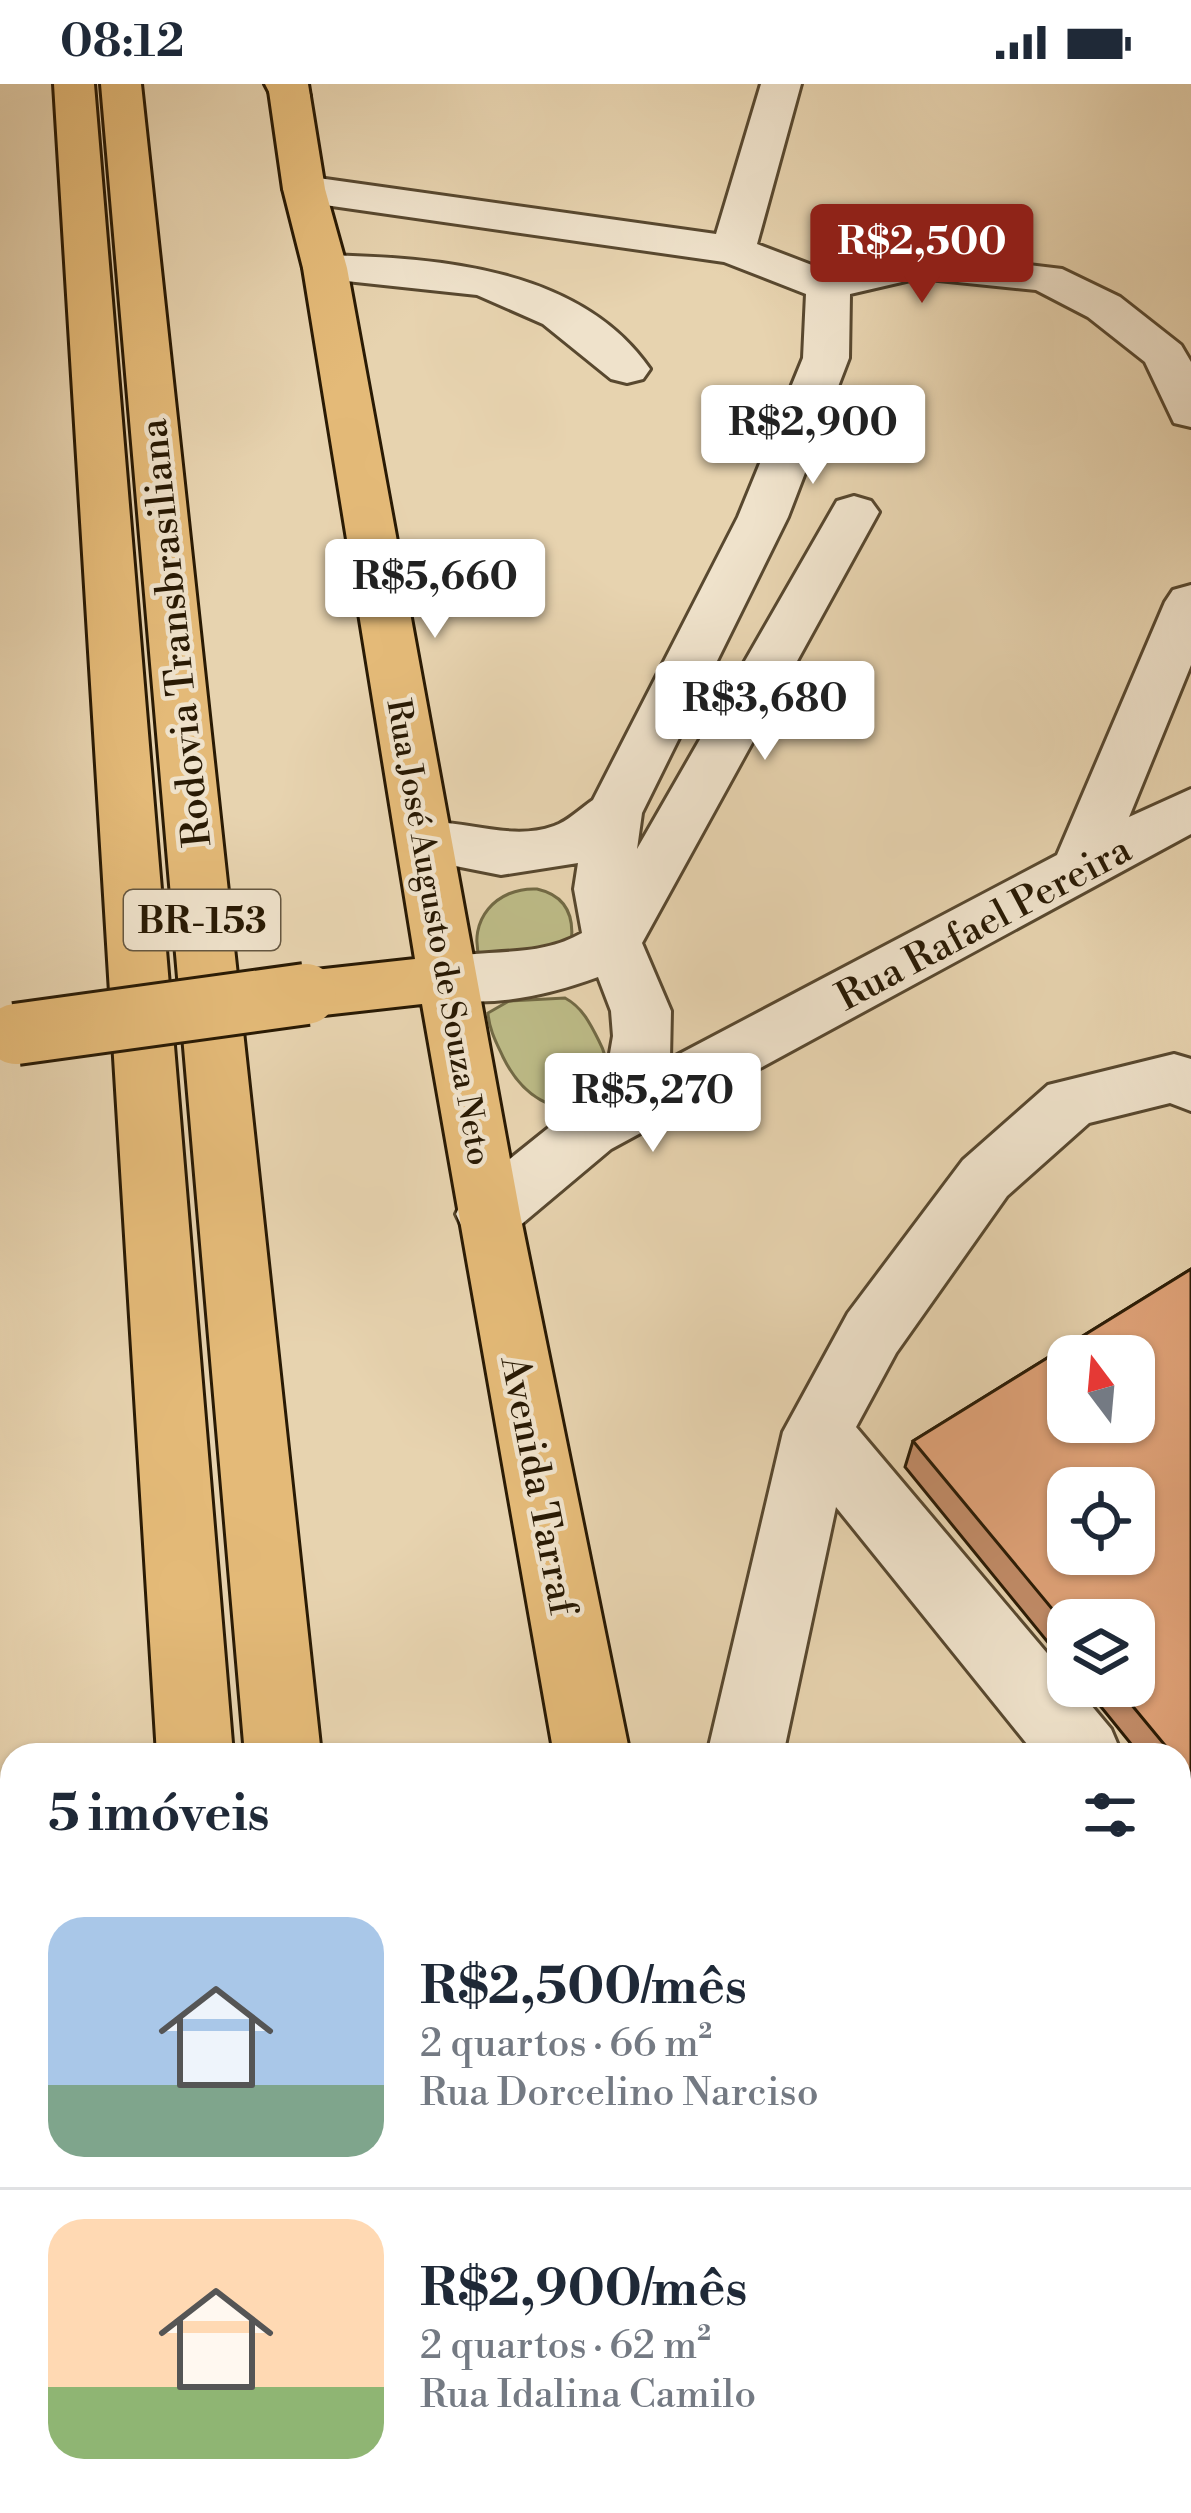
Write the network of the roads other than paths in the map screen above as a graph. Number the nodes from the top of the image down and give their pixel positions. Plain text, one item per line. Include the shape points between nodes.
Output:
1 (74, 84) edge
2 (121, 84) edge
3 (781, 84) edge
4 (288, 88) edge
5 (304, 190) junction
6 (733, 250) junction
7 (325, 268) junction
8 (828, 287) junction
9 (627, 369) dead end
10 (1191, 413) edge
11 (763, 517) junction
12 (1191, 602) edge
13 (1191, 809) edge
14 (614, 813) junction
15 (425, 841) junction
16 (1079, 870) junction
17 (613, 943) junction
18 (448, 978) junction
19 (641, 1011) junction
20 (775, 1034) junction
21 (8, 1035) edge
22 (1191, 1086) edge
23 (610, 1123) junction
24 (488, 1214) junction
25 (817, 1432) junction
26 (194, 1743) edge
27 (282, 1743) edge
28 (590, 1743) edge
29 (748, 1743) edge
30 (1074, 1743) edge

1 - 26 main road, Rodovia Transbrasiliana / BR-153
2 - 27 main road, Rodovia Transbrasiliana / BR-153
3 - 6 street
4 - 5 main road, Rua José Augusto de Souza Neto
5 - 6 street
5 - 7 main road, Rua José Augusto de Souza Neto
6 - 8 street
7 - 9 street via 418,270 505,286 592,333
7 - 15 main road, Rua José Augusto de Souza Neto
8 - 10 street via 920,265 1046,278 1105,307 1165,355
8 - 11 street via 826,358
11 - 14 street
11 - 17 street via 847,525
12 - 16 street
13 - 16 street, Rua Rafael Pereira
14 - 15 street via 569,845 501,854
14 - 17 street via 603,890
15 - 18 main road, Rua José Augusto de Souza Neto
16 - 20 street, Rua Rafael Pereira
17 - 18 street via 532,976
17 - 19 street
18 - 21 main road, bridge
18 - 24 main road, Rua José Augusto de Souza Neto
19 - 20 street, Rua Rafael Pereira via 682,1034
19 - 23 street via 639,1065
20 - 23 street, Rua Rafael Pereira
22 - 25 street via 1174,1078 1070,1103 985,1178 872,1333
23 - 24 street, Rua Rafael Pereira via 570,1143
24 - 28 main road, Avenida Tarraf
25 - 29 street
25 - 30 street

